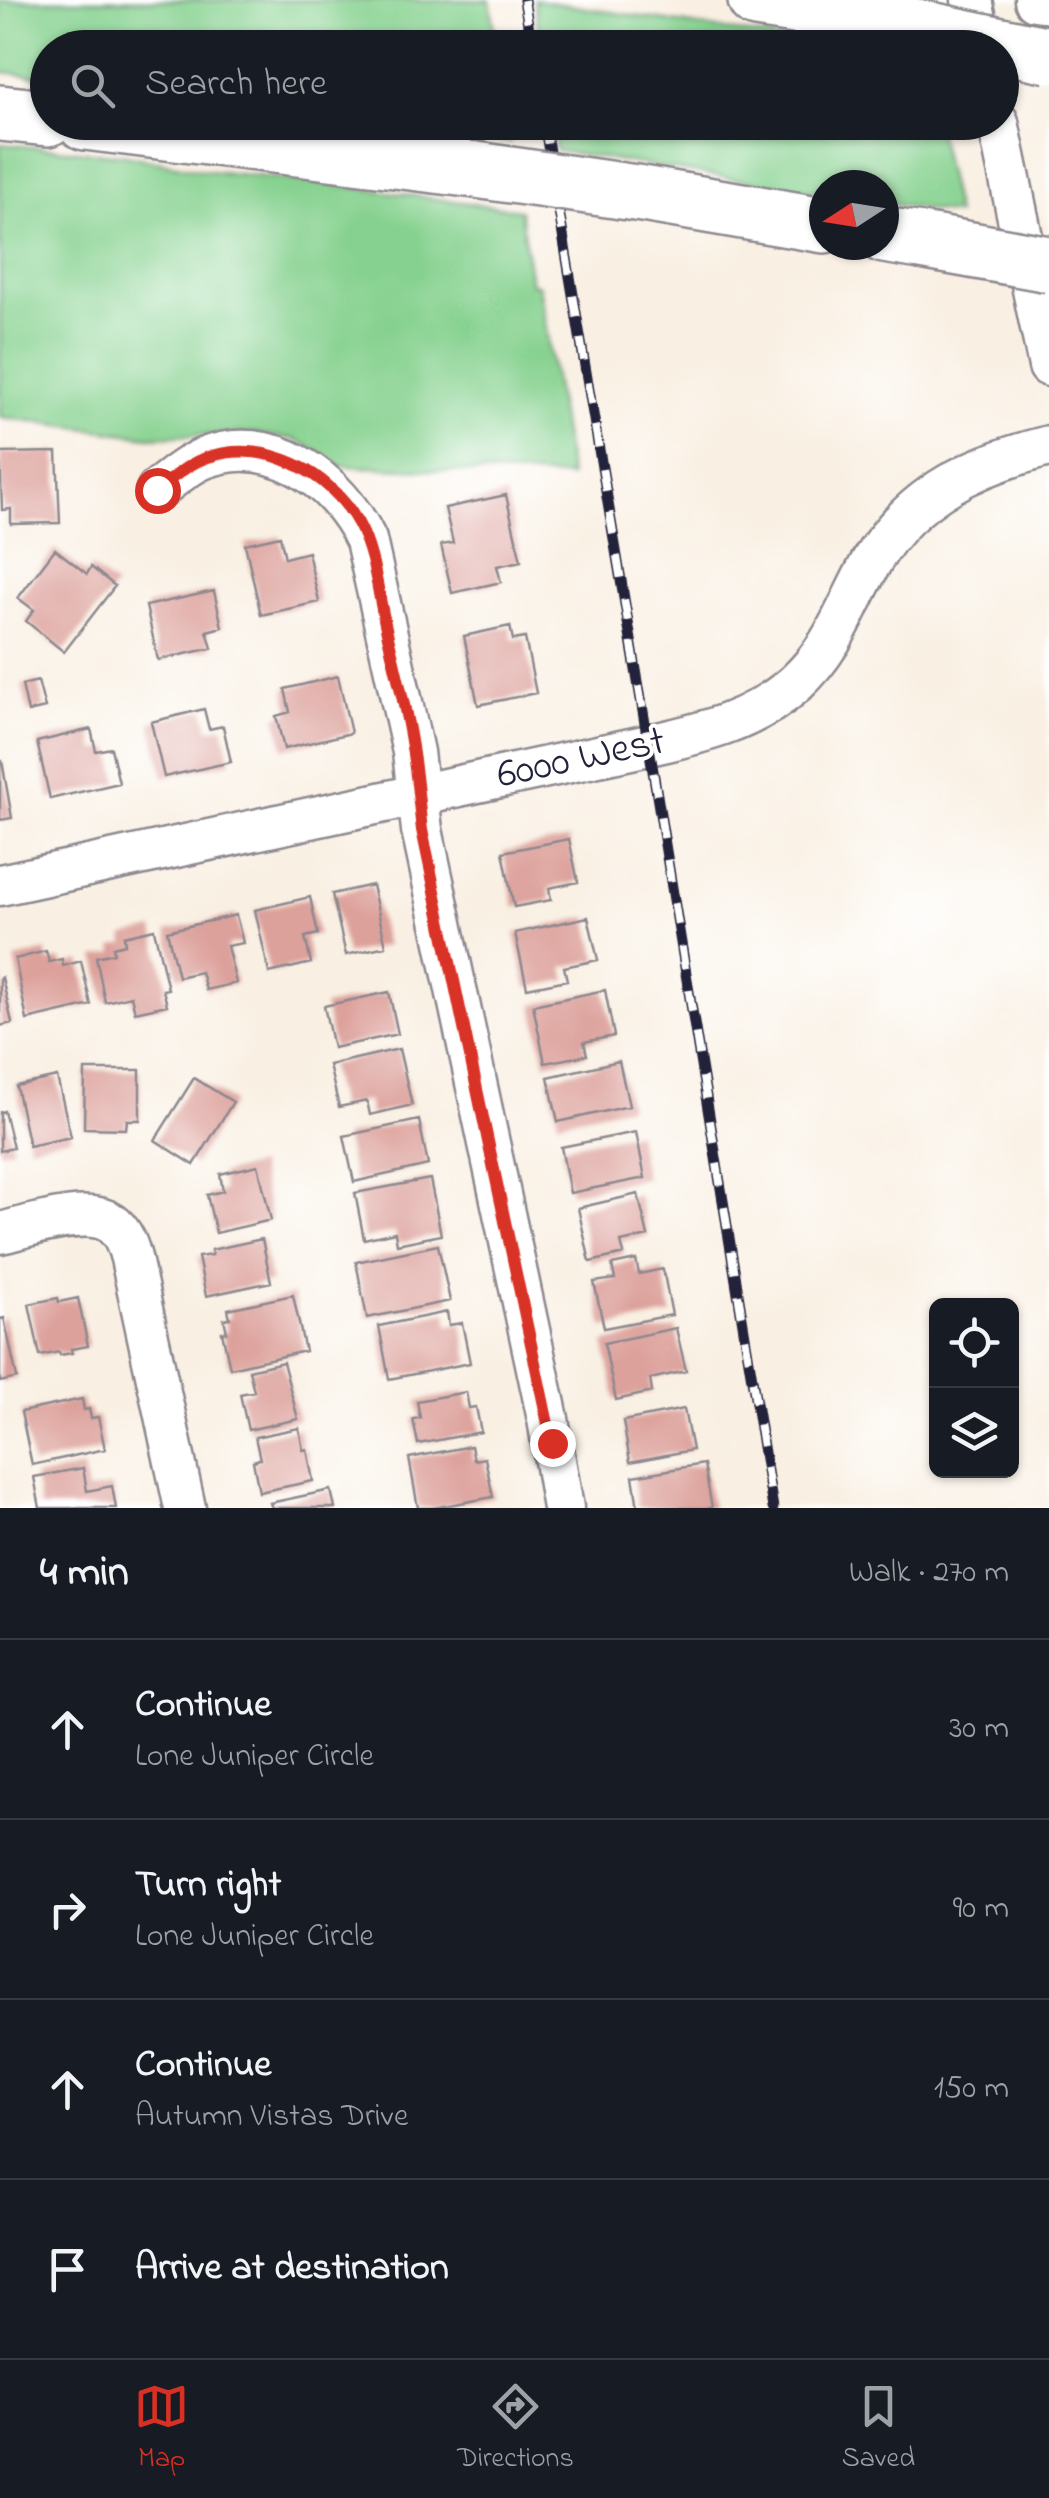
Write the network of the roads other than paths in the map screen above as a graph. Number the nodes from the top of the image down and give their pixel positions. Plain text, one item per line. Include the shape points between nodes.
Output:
1 (756, 0) edge
2 (972, 0) edge
3 (1036, 0) edge
4 (1049, 2) edge
5 (935, 30) edge
6 (978, 30) edge
7 (1019, 48) edge
8 (1049, 54) edge
9 (0, 113) edge
10 (30, 116) edge
11 (231, 140) edge
12 (1002, 140) edge
13 (809, 222) edge
14 (903, 238) edge
15 (1049, 264) edge
16 (1049, 366) edge
17 (1049, 446) edge
18 (157, 490) dead end
19 (418, 794) junction
20 (0, 884) edge
21 (0, 1234) edge
22 (185, 1508) edge
23 (563, 1508) edge

1 - 5 highway, bridge
2 - 6 street
3 - 4 street
7 - 8 highway, bridge
9 - 10 highway
11 - 13 highway, bridge
12 - 16 street
14 - 15 highway, bridge
17 - 19 street, 6000 West via 980,467 910,512 873,560 828,647 793,686 752,714 678,738
18 - 19 street via 206,458 254,452 307,470 349,508 372,560
19 - 20 street, 6000 West
19 - 23 street
21 - 22 street via 76,1217 111,1223 120,1233

